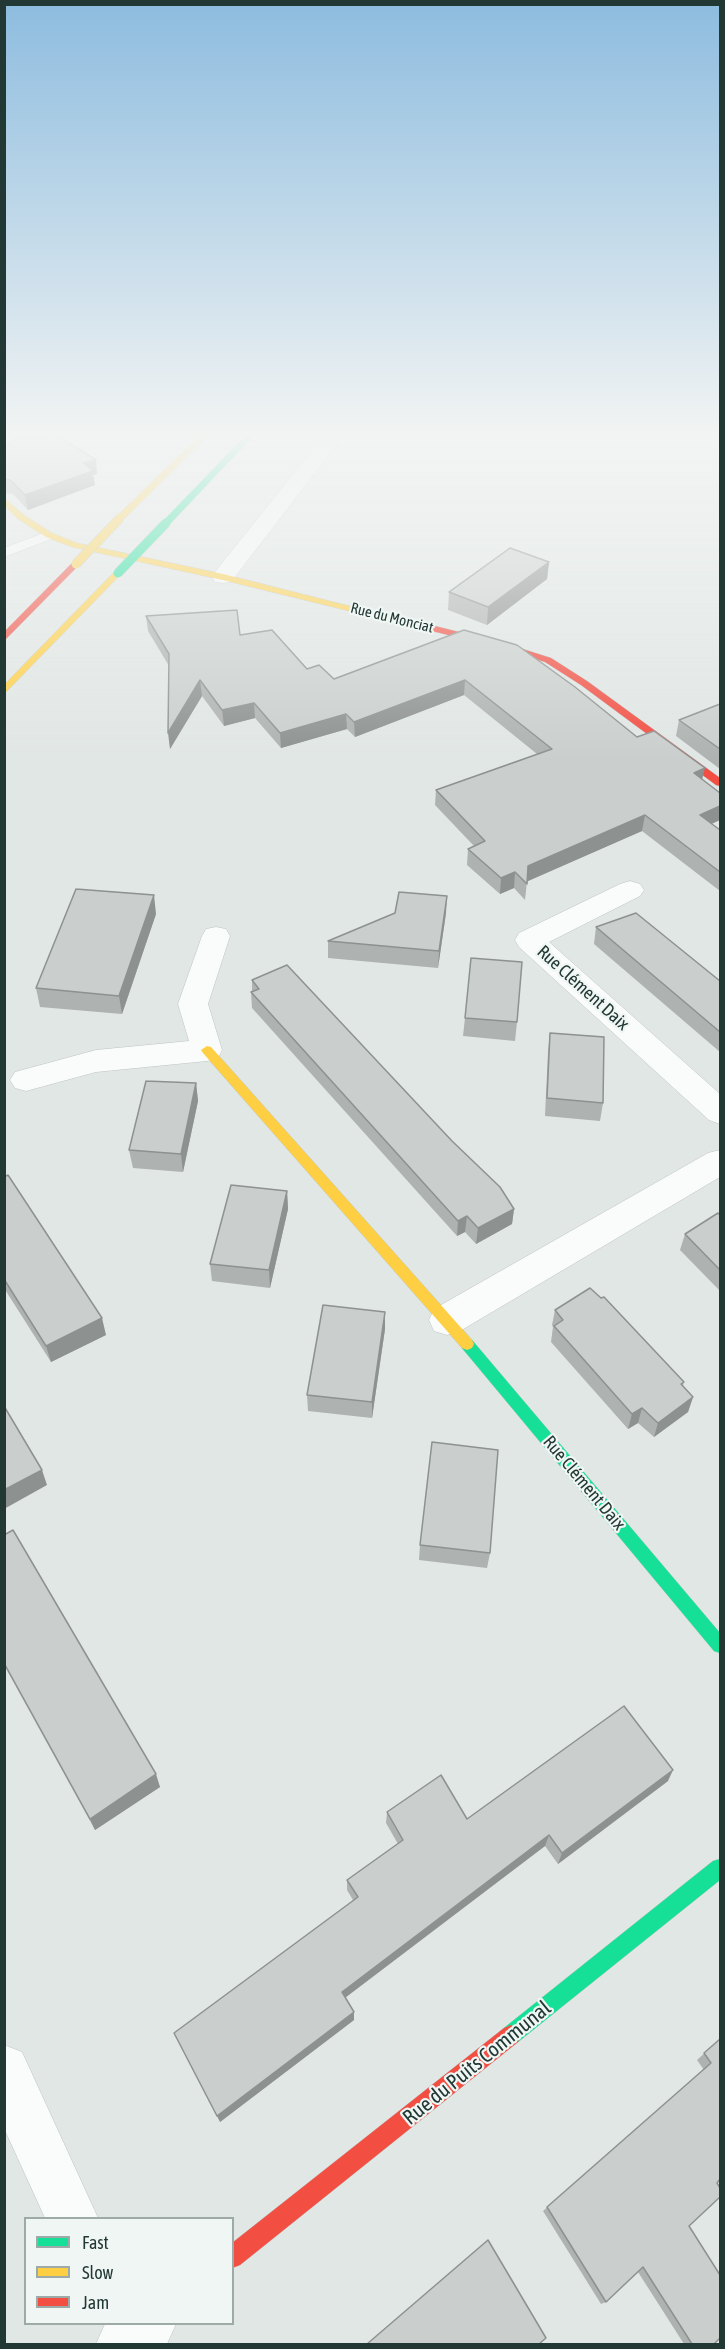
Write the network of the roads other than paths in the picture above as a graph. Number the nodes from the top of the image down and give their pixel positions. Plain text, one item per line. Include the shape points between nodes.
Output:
1 (33, 542) edge
2 (66, 542) edge
3 (97, 542) edge
4 (148, 542) edge
5 (251, 542) edge
6 (4, 554) edge
7 (223, 577) junction
8 (4, 638) edge
9 (4, 691) edge
10 (720, 783) edge
11 (630, 890) dead end
12 (216, 936) dead end
13 (207, 1050) junction
14 (26, 1080) dead end
15 (720, 1112) edge
16 (720, 1162) edge
17 (447, 1320) junction
18 (720, 1645) edge
19 (720, 1868) edge
20 (4, 2070) edge
21 (72, 2217) edge
22 (234, 2255) edge

1 - 6 lane
2 - 7 main road, Rue du Monciat
3 - 8 main road, bridge
4 - 9 main road, bridge
5 - 7 street
7 - 10 main road, Rue du Monciat via 548,660
11 - 15 street, Rue Clément Daix via 529,940
12 - 13 street, Rue Clément Daix via 193,1004
13 - 14 street via 96,1061
13 - 17 main road, Rue Clément Daix
16 - 17 street
17 - 18 main road, Rue Clément Daix
19 - 22 main road, Rue du Puits Communal
20 - 21 street

